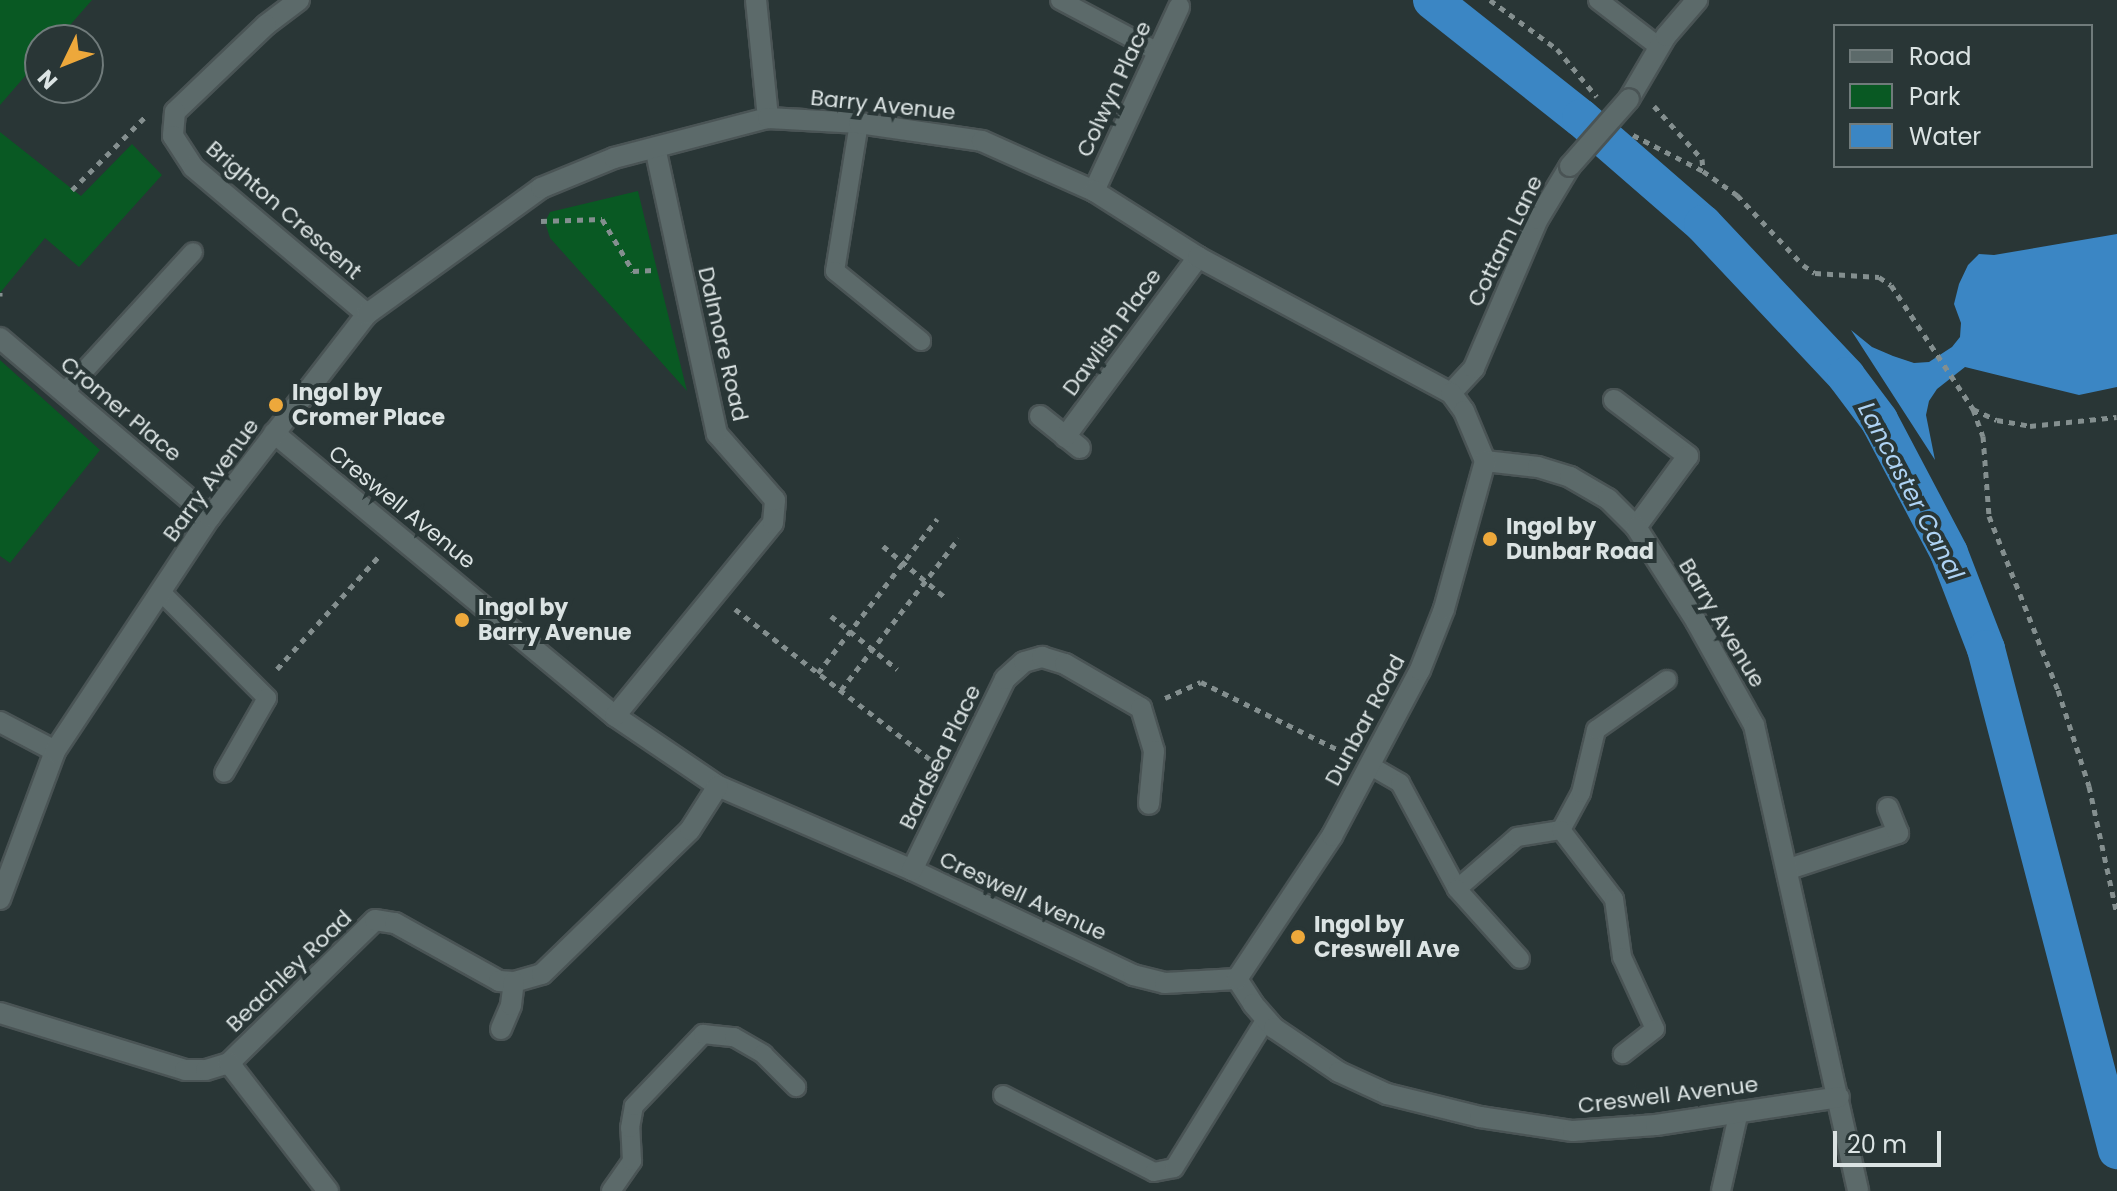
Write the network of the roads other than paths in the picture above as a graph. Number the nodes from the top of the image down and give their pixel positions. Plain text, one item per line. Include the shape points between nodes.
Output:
1 (299, 0) edge
2 (756, 0) edge
3 (1060, 0) edge
4 (1598, 0) edge
5 (1697, 0) edge
6 (1179, 7) dead end
7 (1659, 47) junction
8 (1158, 52) junction
9 (768, 118) junction
10 (859, 123) junction
11 (655, 148) junction
12 (1094, 191) junction
13 (193, 252) dead end
14 (1198, 257) junction
15 (367, 314) junction
16 (0, 338) edge
17 (921, 341) dead end
18 (64, 393) junction
19 (1451, 393) junction
20 (1614, 400) dead end
21 (1040, 416) dead end
22 (274, 433) junction
23 (1485, 461) junction
24 (210, 517) junction
25 (1636, 527) junction
26 (161, 592) junction
27 (1667, 680) dead end
28 (615, 716) junction
29 (0, 722) edge
30 (55, 751) junction
31 (1369, 765) junction
32 (224, 773) dead end
33 (718, 786) junction
34 (1149, 804) dead end
35 (1888, 808) dead end
36 (1561, 830) junction
37 (1789, 869) junction
38 (912, 870) junction
39 (1457, 889) junction
40 (0, 899) edge
41 (1520, 959) dead end
42 (1237, 979) junction
43 (514, 982) junction
44 (0, 1013) edge
45 (1266, 1019) junction
46 (501, 1029) dead end
47 (1623, 1054) dead end
48 (229, 1063) junction
49 (796, 1087) dead end
50 (1003, 1095) dead end
51 (1839, 1097) junction
52 (1739, 1111) junction
53 (328, 1191) edge
54 (611, 1191) edge
55 (1721, 1191) edge
56 (1858, 1191) edge

1 - 15 street, Brighton Crescent via 175,112 173,136 193,167
2 - 9 street
3 - 8 lane
4 - 7 lane
5 - 7 street, Cottam Lane
6 - 8 street, Colwyn Place
7 - 19 street, Cottam Lane, bridge via 1633,94 1570,166 1538,219 1474,368
8 - 12 street, Colwyn Place
9 - 10 street, Barry Avenue
9 - 11 street, Barry Avenue
10 - 12 street, Barry Avenue via 982,141
10 - 17 lane via 835,271
11 - 15 street, Barry Avenue via 565,177 510,208
11 - 28 street, Dalmore Road via 717,434 775,500 773,523
12 - 14 street, Barry Avenue
13 - 18 lane
14 - 19 street, Barry Avenue
14 - 21 street, Dawlish Place via 1073,443
15 - 22 street, Barry Avenue
16 - 18 street, Cromer Place
18 - 24 street, Cromer Place
19 - 23 street
20 - 25 street via 1688,456
22 - 24 street, Barry Avenue
22 - 28 street, Creswell Avenue
23 - 25 street, Barry Avenue via 1570,477 1608,499
23 - 31 street, Dunbar Road via 1444,609 1420,670
24 - 26 street, Barry Avenue
25 - 37 street, Barry Avenue via 1754,725
26 - 30 street, Barry Avenue
26 - 32 lane via 267,698
27 - 36 lane via 1596,730 1581,793
28 - 33 street, Creswell Avenue
29 - 30 street
30 - 40 street, Barry Avenue
31 - 39 lane via 1400,783
31 - 42 street, Dunbar Road via 1332,836
33 - 38 street, Creswell Avenue
33 - 43 street via 690,830 542,974
34 - 38 street, Bardsea Place via 1154,751 1141,708 1065,664 1042,657 1024,662 1005,679
35 - 37 street via 1898,833
36 - 39 lane via 1517,837
36 - 47 lane via 1614,899 1622,957 1655,1029
37 - 51 street, Barry Avenue
38 - 42 street, Creswell Avenue via 1133,975 1165,983
39 - 41 lane
42 - 45 street, Creswell Avenue
43 - 46 street
43 - 48 street, Beachley Road via 484,975 395,923 375,920
44 - 48 street, Beachley Road via 185,1070
45 - 50 lane via 1174,1168 1154,1172
45 - 52 street, Creswell Avenue via 1339,1072 1387,1094 1480,1117 1573,1131
48 - 53 street, Beachley Road
49 - 54 lane via 763,1054 734,1037 703,1034 634,1106 632,1161
51 - 52 street, Creswell Avenue
51 - 56 street, Barry Avenue
52 - 55 lane

